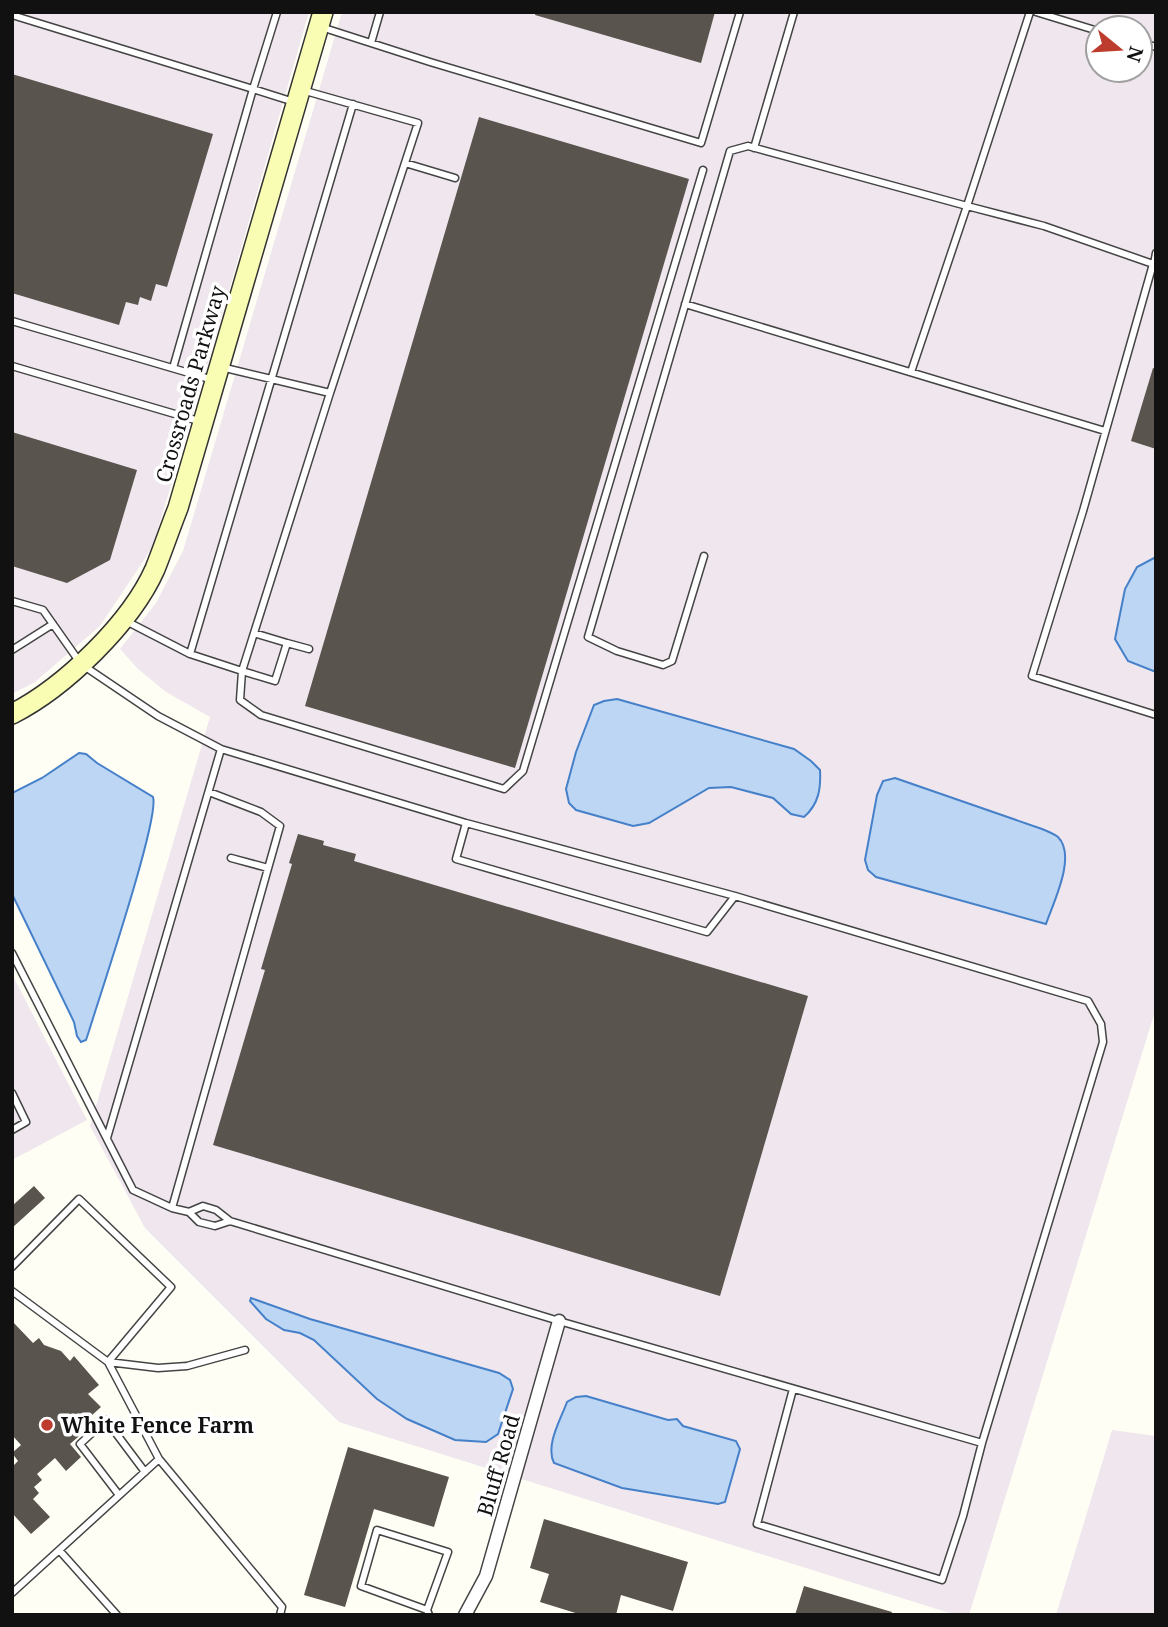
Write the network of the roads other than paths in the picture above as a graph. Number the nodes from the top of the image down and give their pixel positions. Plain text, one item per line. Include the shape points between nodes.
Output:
1 (277, 12) edge
2 (380, 12) edge
3 (740, 12) edge
4 (794, 12) edge
5 (1030, 12) edge
6 (1036, 12) edge
7 (12, 15) edge
8 (321, 19) edge
9 (1084, 27) edge
10 (371, 43) junction
11 (253, 89) junction
12 (298, 96) junction
13 (353, 104) junction
14 (754, 148) junction
15 (405, 163) junction
16 (703, 170) dead end
17 (455, 178) dead end
18 (967, 206) junction
19 (1156, 253) edge
20 (1154, 264) edge
21 (685, 304) junction
22 (12, 321) edge
23 (12, 366) edge
24 (173, 368) junction
25 (911, 372) junction
26 (217, 373) junction
27 (271, 380) junction
28 (330, 393) junction
29 (203, 422) junction
30 (1105, 431) junction
31 (704, 556) dead end
32 (12, 601) edge
33 (125, 620) junction
34 (52, 624) junction
35 (254, 633) junction
36 (287, 643) junction
37 (309, 649) dead end
38 (12, 650) edge
39 (190, 654) junction
40 (81, 664) junction
41 (242, 671) junction
42 (12, 714) edge
43 (1156, 715) edge
44 (221, 749) junction
45 (209, 792) junction
46 (466, 823) junction
47 (231, 858) dead end
48 (268, 868) junction
49 (735, 896) junction
50 (12, 953) edge
51 (12, 1093) edge
52 (12, 1130) edge
53 (107, 1138) junction
54 (172, 1208) junction
55 (189, 1212) junction
56 (229, 1221) junction
57 (12, 1267) edge
58 (12, 1291) edge
59 (559, 1321) junction
60 (245, 1350) dead end
61 (108, 1362) junction
62 (793, 1389) junction
63 (982, 1443) junction
64 (159, 1459) junction
65 (145, 1472) junction
66 (119, 1495) junction
67 (59, 1550) junction
68 (12, 1593) edge
69 (281, 1611) edge
70 (428, 1613) edge
71 (117, 1615) edge
72 (465, 1615) edge

1 - 11 lane
2 - 10 lane
3 - 10 lane via 701,143
4 - 14 lane
5 - 18 lane
6 - 9 lane
7 - 11 lane
8 - 10 lane
8 - 12 street, Crossroads Parkway
11 - 12 lane
11 - 24 lane
12 - 13 lane
12 - 26 street, Crossroads Parkway
13 - 15 lane via 418,123
13 - 27 lane
14 - 18 lane
14 - 21 lane via 730,151
15 - 17 lane
15 - 28 lane
16 - 41 lane via 523,771 504,789 261,715 240,700
18 - 20 lane via 1044,226
18 - 25 lane
19 - 20 lane
20 - 30 lane
21 - 25 lane
21 - 31 lane via 589,637 663,665 671,661
22 - 24 lane
23 - 29 lane
24 - 26 lane
25 - 30 lane
26 - 27 lane
26 - 29 street, Crossroads Parkway
27 - 28 lane
27 - 39 lane
28 - 35 lane
29 - 33 street, Crossroads Parkway via 154,571
30 - 43 lane via 1032,676
32 - 34 lane via 43,610
33 - 39 lane
33 - 40 street, Crossroads Parkway
34 - 38 lane
34 - 40 lane
35 - 36 lane
35 - 41 lane
36 - 37 lane
36 - 41 lane via 275,681
39 - 41 lane
40 - 42 street, Crossroads Parkway
40 - 44 lane via 159,716
44 - 45 lane
44 - 46 lane
45 - 48 lane via 261,812 280,826
45 - 53 lane
46 - 49 lane
46 - 49 lane via 456,859 707,932
47 - 48 lane
48 - 54 lane
49 - 63 lane via 1088,1001 1101,1024 1103,1042
50 - 53 lane
51 - 52 lane via 26,1122
53 - 54 lane via 133,1190
54 - 55 lane
55 - 56 lane via 199,1222 215,1226
55 - 56 lane via 203,1206
56 - 59 lane
57 - 61 lane via 79,1199 172,1287
58 - 61 lane
59 - 62 lane
59 - 72 street, Bluff Road via 486,1576
60 - 61 lane via 187,1366
61 - 64 lane
62 - 63 lane
62 - 63 lane via 757,1524 942,1580
64 - 65 lane
64 - 69 lane
65 - 66 lane
65 - 66 lane via 106,1420 80,1444
66 - 67 lane
67 - 68 lane
67 - 71 lane
70 - 70 lane via 448,1552 377,1530 361,1586

